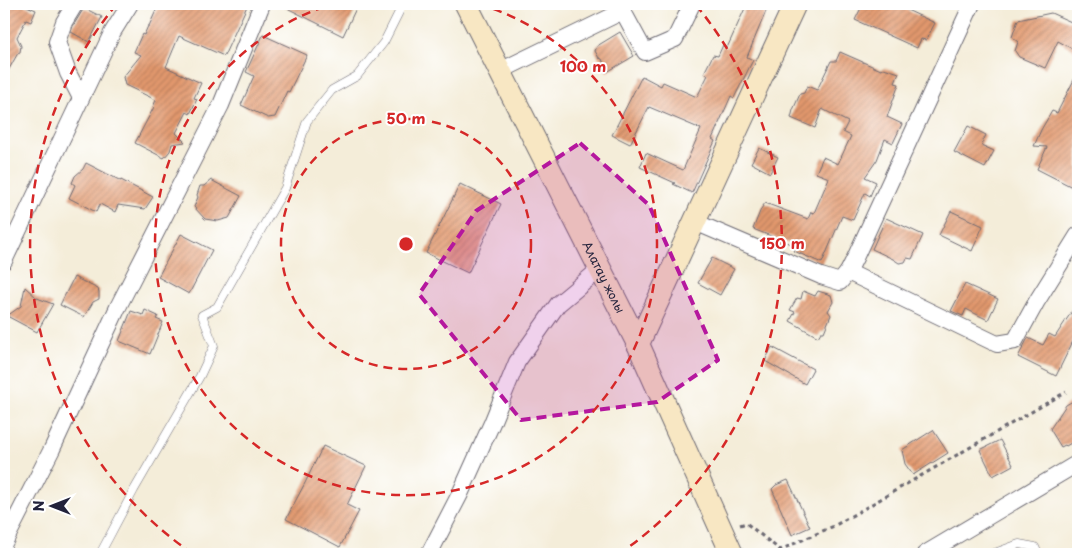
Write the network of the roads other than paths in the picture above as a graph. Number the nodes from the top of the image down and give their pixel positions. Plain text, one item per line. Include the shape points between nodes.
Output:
1 (75, 4) edge
2 (130, 4) edge
3 (262, 4) edge
4 (399, 4) edge
5 (466, 4) edge
6 (692, 4) edge
7 (795, 4) edge
8 (972, 4) edge
9 (621, 7) edge
10 (500, 71) junction
11 (81, 98) junction
12 (695, 222) junction
13 (1078, 234) edge
14 (4, 261) edge
15 (600, 268) junction
16 (848, 272) junction
17 (638, 344) junction
18 (1078, 463) edge
19 (4, 543) edge
20 (100, 554) edge
21 (430, 554) edge
22 (732, 554) edge
23 (925, 554) edge
24 (992, 554) edge
25 (1038, 554) edge

1 - 11 street via 57,42
2 - 11 street via 112,33
3 - 19 street via 221,105 122,298
4 - 20 lane via 399,12 384,42 358,76 332,90 307,121 285,188 217,307 202,315 214,346 200,376
5 - 10 main road, Алатау жолы
6 - 9 street via 675,39 645,52
7 - 12 main road
8 - 16 street
9 - 10 street
10 - 15 main road, Алатау жолы
11 - 14 street
12 - 16 street via 821,276 840,282
12 - 17 main road
13 - 16 street via 1015,341 997,344
15 - 17 main road, Алатау жолы
15 - 21 street via 558,304 517,362 460,494
17 - 22 main road, Алатау жолы
18 - 23 street
24 - 25 lane via 1019,544 1035,547

